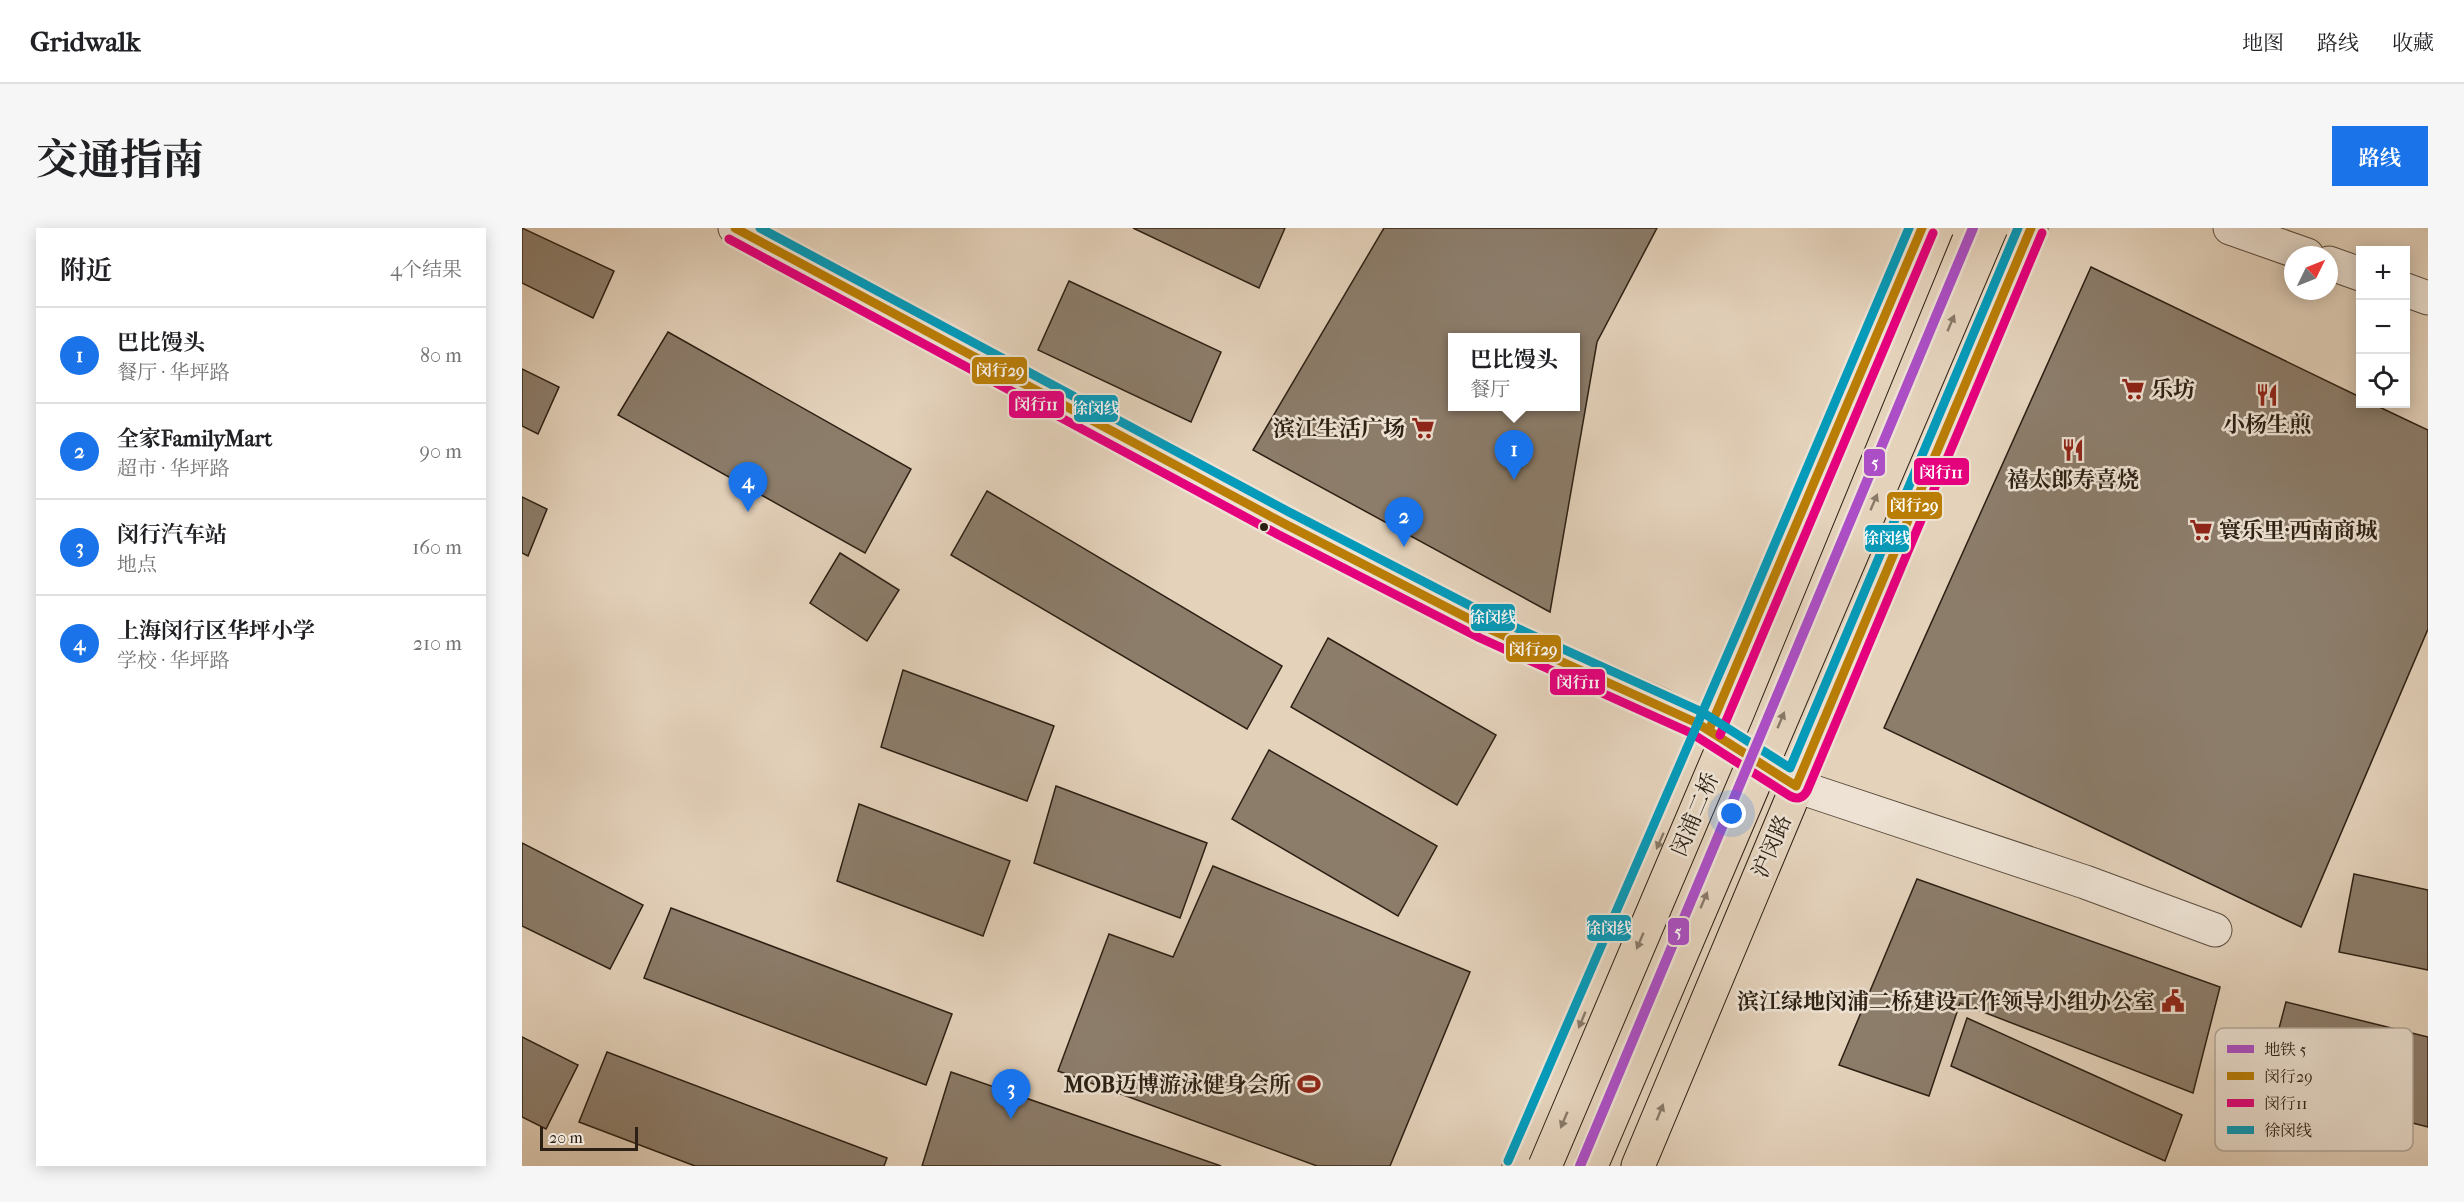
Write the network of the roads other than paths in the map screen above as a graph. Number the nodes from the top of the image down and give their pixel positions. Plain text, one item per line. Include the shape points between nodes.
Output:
1 (735, 228) edge
2 (1922, 228) edge
3 (1937, 228) edge
4 (1991, 228) edge
5 (2031, 228) edge
6 (2230, 228) edge
7 (2284, 247) edge
8 (2338, 266) edge
9 (2356, 272) edge
10 (2410, 291) edge
11 (2428, 298) edge
12 (1708, 730) junction
13 (1796, 786) junction
14 (2215, 930) dead end
15 (1519, 1166) edge
16 (1545, 1166) edge
17 (1591, 1166) edge
18 (1638, 1166) edge

1 - 12 street via 1347,556 1485,627 1659,704
2 - 12 main road
3 -> 16 main road, 闵浦二桥, bridge
17 -> 4 main road, 闵浦二桥, bridge
5 - 13 main road, 沪闵路
6 - 7 street
8 - 9 street
10 - 11 street
12 - 13 street
12 -> 15 main road
13 - 14 street via 2085,882
18 -> 13 main road, 沪闵路

